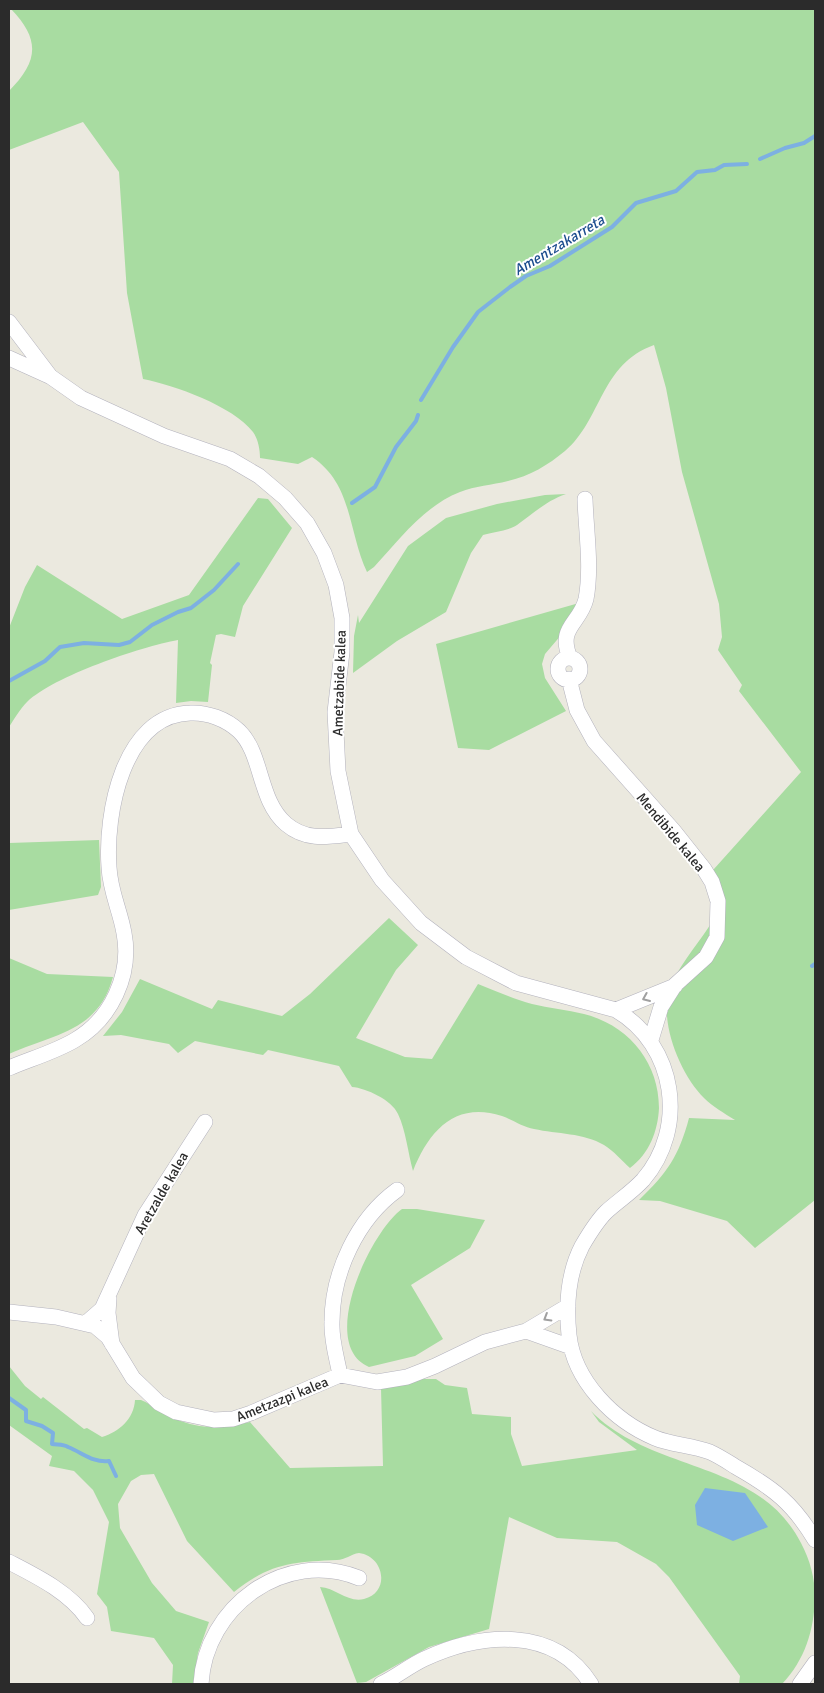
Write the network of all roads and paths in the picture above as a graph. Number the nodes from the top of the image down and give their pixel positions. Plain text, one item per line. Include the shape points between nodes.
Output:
1 (9, 322) edge
2 (9, 358) edge
3 (51, 377) junction
4 (585, 499) dead end
5 (351, 834) junction
6 (675, 985) junction
7 (616, 1010) junction
8 (651, 1040) junction
9 (9, 1068) edge
10 (205, 1122) dead end
11 (397, 1190) dead end
12 (110, 1294) junction
13 (568, 1306) junction
14 (9, 1312) edge
15 (86, 1323) junction
16 (526, 1331) junction
17 (112, 1344) junction
18 (571, 1347) junction
19 (340, 1375) junction
20 (815, 1540) edge
21 (9, 1562) edge
22 (359, 1578) dead end
23 (87, 1618) dead end
24 (815, 1663) edge
25 (201, 1684) edge
26 (381, 1684) edge
27 (591, 1684) edge
28 (800, 1684) edge

1 - 3 street
2 - 3 street, Ametzabide kalea
3 - 5 street, Ametzabide kalea via 81,398 164,436 230,459 259,476 285,498 307,524 324,553 336,585 342,618 342,654 335,712 338,770
4 - 6 street, Mendibide kalea via 586,600 567,631 564,645 570,658 562,660 560,674 569,679 578,710 594,741 672,830 712,882 718,901 717,937 706,957
5 - 7 street, Ametzabide kalea via 382,880 414,916 466,958 516,983
5 - 9 street via 312,836 286,824 273,807 246,738 228,722 193,713 181,713 158,721 143,736 131,756 116,790 112,809 107,844 110,886 124,933 120,986 90,1030 60,1047
6 -> 7 street
6 - 8 street via 661,1007
7 - 8 street, Ametzabide kalea via 639,1026
8 - 13 street via 665,1068 670,1088 669,1127 664,1146 643,1180 591,1230 572,1272
10 - 12 street, Aretzalde kalea via 145,1215
11 - 19 street via 375,1210 355,1238 339,1276 331,1325
12 - 15 street, Aretzalde kalea via 98,1315
12 - 17 street, Aretzalde kalea via 108,1313
13 -> 16 street, Ametzazpi kalea
13 - 18 street
14 - 15 street, Ametzazpi kalea
15 - 17 street, Ametzazpi kalea via 95,1326
16 - 18 street
16 - 19 street, Ametzazpi kalea via 485,1342 407,1377 377,1382
17 - 19 street, Ametzazpi kalea via 145,1391 159,1403 195,1418 234,1419
18 - 20 street via 582,1374 614,1413 656,1438 710,1452 768,1486 803,1519
21 - 23 street via 66,1596 80,1607
22 - 25 street via 346,1573 313,1570 272,1579 255,1588 238,1602 214,1634 206,1653
24 - 28 street
26 - 27 street via 423,1659 459,1645 505,1639 549,1646 574,1662

